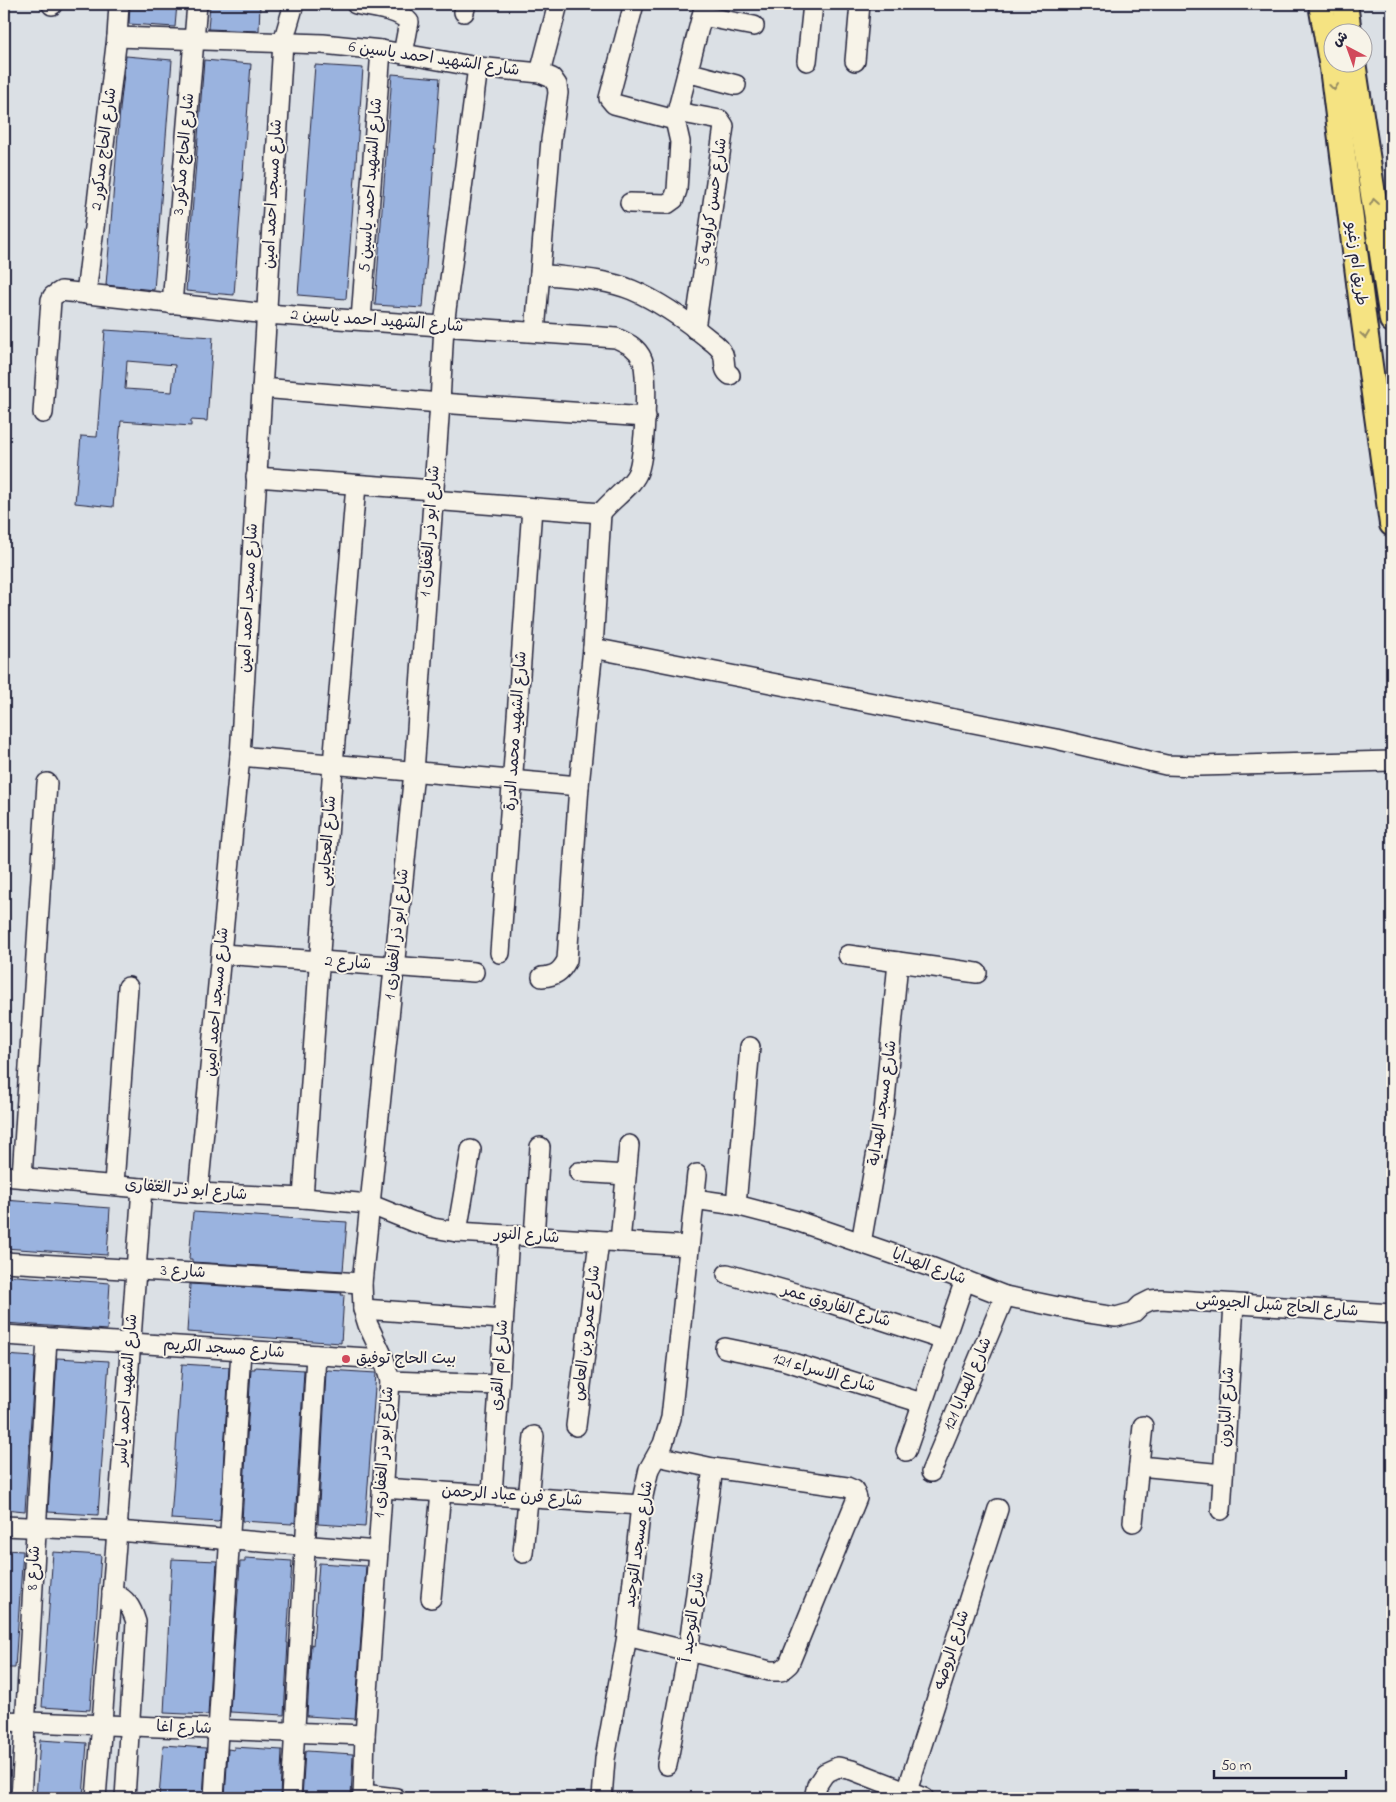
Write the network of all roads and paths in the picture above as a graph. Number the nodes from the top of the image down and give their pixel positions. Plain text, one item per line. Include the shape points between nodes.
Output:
1 (119, 4) edge
2 (197, 4) edge
3 (294, 4) edge
4 (356, 4) edge
5 (558, 4) edge
6 (634, 4) edge
7 (813, 4) edge
8 (860, 4) edge
9 (1322, 4) edge
10 (1345, 4) edge
11 (703, 10) edge
12 (1348, 22) edge
13 (754, 26) dead end
14 (117, 37) junction
15 (194, 39) junction
16 (283, 42) junction
17 (381, 50) junction
18 (404, 54) junction
19 (807, 61) dead end
20 (855, 61) dead end
21 (478, 67) junction
22 (687, 72) junction
23 (1355, 72) edge
24 (540, 73) junction
25 (736, 85) dead end
26 (676, 116) junction
27 (630, 203) dead end
28 (540, 274) junction
29 (86, 294) junction
30 (172, 304) junction
31 (266, 314) junction
32 (361, 320) junction
33 (1392, 320) edge
34 (444, 325) junction
35 (695, 329) junction
36 (535, 332) junction
37 (730, 375) dead end
38 (262, 388) junction
39 (440, 403) junction
40 (43, 412) dead end
41 (646, 416) junction
42 (1388, 459) edge
43 (256, 477) junction
44 (356, 485) junction
45 (433, 495) junction
46 (532, 508) junction
47 (601, 513) junction
48 (1392, 524) edge
49 (593, 648) junction
50 (240, 756) junction
51 (1392, 761) edge
52 (333, 764) junction
53 (414, 772) junction
54 (512, 780) junction
55 (47, 783) dead end
56 (579, 786) junction
57 (500, 953) dead end
58 (222, 954) junction
59 (848, 955) dead end
60 (320, 961) junction
61 (898, 962) junction
62 (394, 966) junction
63 (474, 972) dead end
64 (977, 973) dead end
65 (542, 977) dead end
66 (128, 987) dead end
67 (750, 1047) dead end
68 (628, 1145) dead end
69 (540, 1147) dead end
70 (471, 1150) dead end
71 (579, 1172) dead end
72 (697, 1174) dead end
73 (626, 1175) junction
74 (13, 1176) edge
75 (114, 1184) junction
76 (142, 1188) junction
77 (198, 1193) junction
78 (303, 1198) junction
79 (694, 1199) junction
80 (369, 1204) junction
81 (736, 1206) junction
82 (456, 1232) junction
83 (509, 1236) junction
84 (534, 1237) junction
85 (599, 1241) junction
86 (620, 1242) junction
87 (861, 1243) junction
88 (689, 1246) junction
89 (4, 1262) edge
90 (136, 1270) junction
91 (727, 1274) dead end
92 (965, 1280) junction
93 (362, 1283) junction
94 (1005, 1296) junction
95 (1161, 1299) joint
96 (1234, 1304) junction
97 (363, 1309) junction
98 (1392, 1314) edge
99 (503, 1319) junction
100 (4, 1335) edge
101 (47, 1338) junction
102 (944, 1340) junction
103 (130, 1343) junction
104 (724, 1348) dead end
105 (241, 1350) junction
106 (316, 1355) junction
107 (384, 1359) junction
108 (390, 1381) junction
109 (499, 1385) junction
110 (922, 1403) junction
111 (576, 1426) dead end
112 (1143, 1426) dead end
113 (534, 1436) dead end
114 (906, 1450) dead end
115 (657, 1456) junction
116 (1139, 1466) junction
117 (713, 1468) junction
118 (931, 1472) dead end
119 (1223, 1474) junction
120 (382, 1488) junction
121 (441, 1492) junction
122 (492, 1495) junction
123 (528, 1497) junction
124 (641, 1505) junction
125 (998, 1509) dead end
126 (1221, 1510) dead end
127 (1133, 1522) dead end
128 (4, 1526) edge
129 (36, 1527) junction
130 (117, 1531) junction
131 (230, 1540) junction
132 (305, 1546) junction
133 (378, 1551) junction
134 (523, 1553) dead end
135 (112, 1592) junction
136 (431, 1598) dead end
137 (627, 1636) junction
138 (688, 1652) junction
139 (4, 1720) edge
140 (25, 1722) junction
141 (101, 1725) junction
142 (129, 1726) junction
143 (218, 1729) junction
144 (295, 1732) junction
145 (365, 1735) junction
146 (667, 1765) dead end
147 (907, 1791) junction
148 (363, 1796) edge
149 (20, 1798) edge
150 (96, 1798) edge
151 (124, 1798) edge
152 (214, 1798) edge
153 (291, 1798) edge
154 (396, 1798) edge
155 (602, 1798) edge
156 (814, 1798) edge
157 (924, 1798) edge

1 - 14 street, شارع الحاج مدكور 2
2 - 15 street, شارع الحاج مدكور 3
3 - 16 street, شارع مسجد احمد امين
4 - 18 street via 405,17 409,22
5 - 24 street
6 - 26 street, شارع حسن كراويه 5 via 609,98 614,104
7 - 19 street
8 - 20 street
9 -> 42 main road, طريق ام زغيو via 1364,322
10 - 12 main road
11 - 13 street
11 - 22 street
14 - 15 street, شارع الشهيد احمد ياسين 6
14 - 29 street, شارع الحاج مدكور 2
15 - 16 street, شارع الشهيد احمد ياسين 6
15 - 30 street, شارع الحاج مدكور 3
16 - 17 street, شارع الشهيد احمد ياسين 6
16 - 31 street, شارع مسجد احمد امين
17 - 18 street, شارع الشهيد احمد ياسين 6
17 - 32 street, شارع الشهيد احمد ياسين 5
18 - 21 street, شارع الشهيد احمد ياسين 6
21 - 24 street, شارع الشهيد احمد ياسين 6
21 - 34 street, شارع ابو ذر الغفارى 1
22 - 25 street
22 - 26 street
33 -> 23 main road, طريق ام زغيو
24 - 28 street, شارع الشهيد احمد ياسين 6 via 552,78 558,94
26 - 27 street via 680,142 674,199 667,204
26 - 35 street, شارع حسن كراويه 5 via 720,120 724,126
28 - 35 street via 598,281 631,290
28 - 36 street, شارع الشهيد احمد ياسين 6
29 - 30 street, شارع الشهيد احمد ياسين 2
29 - 40 street, شارع الشهيد احمد ياسين 2 via 60,291 52,296
30 - 31 street, شارع الشهيد احمد ياسين 2
31 - 32 street, شارع الشهيد احمد ياسين 2
31 - 38 street, شارع مسجد احمد امين
32 - 34 street, شارع الشهيد احمد ياسين 2
34 - 36 street, شارع الشهيد احمد ياسين 2
34 - 39 street, شارع ابو ذر الغفارى 1
35 - 37 street via 723,353 724,368
36 - 41 street, شارع الشهيد احمد ياسين 2 via 616,338 633,346 643,359
38 - 39 street
38 - 43 street, شارع مسجد احمد امين
39 - 41 street
39 - 45 street, شارع ابو ذر الغفارى 1
41 - 47 street, شارع الشهيد احمد ياسين 2 via 637,475
42 - 48 main road, طريق ام زغيو
43 - 44 street
43 - 50 street, شارع مسجد احمد امين
44 - 45 street
44 - 52 street, شارع العجايبى
45 - 46 street
45 - 53 street, شارع ابو ذر الغفارى 1
46 - 47 street
46 - 54 street, شارع الشهيد محمد الدرة
47 - 49 street
49 - 51 street via 1046,737 1166,765
49 - 56 street
50 - 52 street
50 - 58 street, شارع مسجد احمد امين
52 - 53 street
52 - 60 street, شارع العجايبى
53 - 54 street
53 - 62 street, شارع ابو ذر الغفارى 1
54 - 56 street
54 - 57 street, شارع الشهيد محمد الدرة
55 - 74 street
56 - 65 street via 567,960 562,970
58 - 60 street, شارع 2
58 - 77 street, شارع مسجد احمد امين
59 - 61 street
60 - 62 street, شارع 2
60 - 78 street, شارع العجايبى
61 - 64 street
61 - 87 street, شارع مسجد الهداية via 884,1110
62 - 63 street, شارع 2
62 - 80 street, شارع ابو ذر الغفارى 1
66 - 75 street
67 - 81 street
68 - 73 street
69 - 84 street
70 - 82 street
71 - 73 street
72 - 79 street, شارع مسجد التوحيد
73 - 86 street
74 - 75 street, شارع ابو ذر الغفارى
75 - 76 street, شارع ابو ذر الغفارى
76 - 77 street, شارع ابو ذر الغفارى
76 - 90 street, شارع الشهيد احمد ياسر
77 - 78 street, شارع ابو ذر الغفارى
78 - 80 street, شارع ابو ذر الغفارى
79 - 81 street, شارع الهدايا
79 - 88 street, شارع مسجد التوحيد
80 - 82 street, شارع النور via 411,1221
80 - 93 street, شارع ابو ذر الغفارى 1
81 - 87 street, شارع الهدايا via 797,1221
82 - 83 street, شارع النور
83 - 84 street, شارع النور
83 - 99 street, شارع ام القرى
84 - 85 street, شارع النور
85 - 86 street, شارع النور
85 - 111 street, شارع عمرو بن العاص
86 - 88 street, شارع النور
87 - 92 street, شارع الهدايا
88 - 115 street, شارع مسجد التوحيد via 671,1418
89 - 90 street, شارع 3
90 - 93 street, شارع 3
90 - 103 street, شارع الشهيد احمد ياسر
91 - 102 street, شارع الفاروق عمر
92 - 94 street, شارع الهدايا
92 - 102 street
93 - 97 street, شارع ابو ذر الغفارى 1
94 - 95 street, شارع الهدايا via 1116,1317 1134,1312 1151,1300
94 - 118 street, شارع الهدايا 121
95 - 96 street, شارع الحاج شبل الجيوشى
96 - 98 street, شارع الحاج شبل الجيوشى
96 - 119 street, شارع البارون
97 - 99 street
97 - 107 street, شارع ابو ذر الغفارى 1
99 - 109 street, شارع ام القرى
100 - 101 street, شارع مسجد الكريم
101 - 103 street, شارع مسجد الكريم
101 - 129 street, شارع 8
102 - 110 street
103 - 105 street, شارع مسجد الكريم
103 - 130 street, شارع الشهيد احمد ياسر
104 - 110 street, شارع الاسراء 121 via 790,1362
105 - 106 street, شارع مسجد الكريم
105 - 131 street
106 - 107 street, شارع مسجد الكريم
106 - 132 street
107 - 108 street, شارع ابو ذر الغفارى 1
108 - 109 street
108 - 120 street, شارع ابو ذر الغفارى 1
109 - 122 street, شارع ام القرى
110 - 114 street
112 - 116 street
113 - 123 street
115 - 117 street
115 - 124 street, شارع مسجد التوحيد via 649,1469
116 - 119 street
116 - 127 street
117 - 138 street, شارع التوحيد أ
117 - 138 street via 847,1487 854,1490 857,1498 789,1664 781,1670 770,1671
119 - 126 street, شارع البارون
120 - 121 street, شارع فرن عباد الرحمن
120 - 133 street, شارع ابو ذر الغفارى 1
121 - 122 street, شارع فرن عباد الرحمن
121 - 136 street
122 - 123 street, شارع فرن عباد الرحمن
123 - 124 street, شارع فرن عباد الرحمن
123 - 134 street
124 - 137 street, شارع مسجد التوحيد
125 - 147 street, شارع الروضه
128 - 129 street
129 - 130 street
129 - 140 street, شارع 8
130 - 131 street
130 - 135 street, شارع الشهيد احمد ياسر
131 - 132 street
131 - 143 street
132 - 133 street
132 - 144 street
133 - 145 street, شارع ابو ذر الغفارى 1
135 - 141 street, شارع الشهيد احمد ياسر
135 - 142 street via 132,1608 136,1622
137 - 138 street
137 - 155 street, شارع مسجد التوحيد via 605,1759
138 - 146 street, شارع التوحيد أ
139 - 140 street, شارع اغا
140 - 141 street, شارع اغا
140 - 149 street, شارع 8
141 - 142 street, شارع اغا
141 - 150 street, شارع الشهيد احمد ياسر
142 - 143 street, شارع اغا
142 - 151 street
143 - 144 street, شارع اغا
143 - 152 street
144 - 145 street, شارع اغا
144 - 153 street
145 - 148 street, شارع ابو ذر الغفارى 1
147 - 156 street via 838,1767 824,1773
147 - 157 street
148 - 154 street

